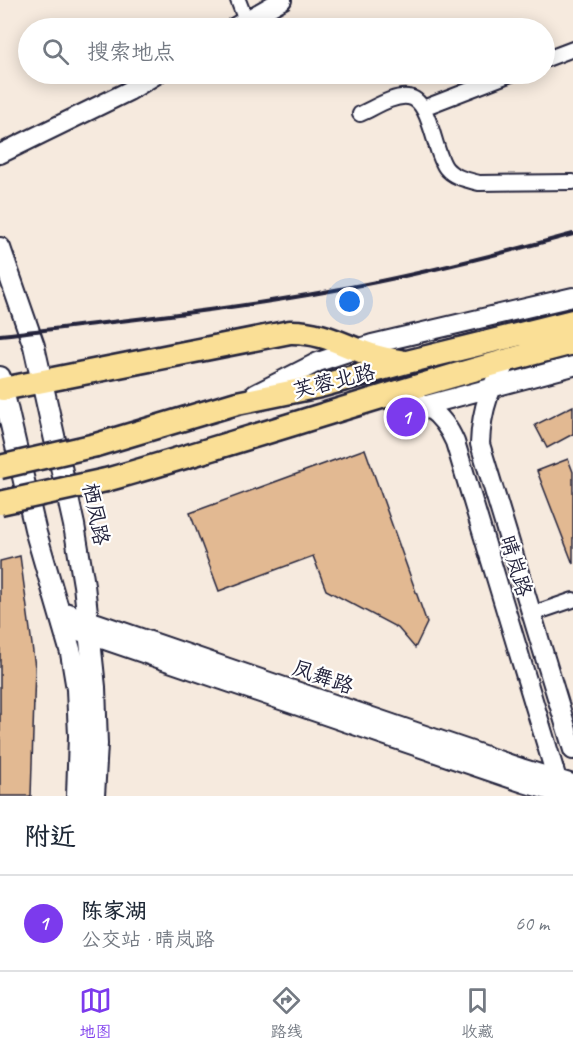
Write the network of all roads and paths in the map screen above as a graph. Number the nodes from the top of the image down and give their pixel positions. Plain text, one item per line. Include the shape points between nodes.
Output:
1 (238, 0) edge
2 (282, 0) edge
3 (239, 18) edge
4 (251, 18) edge
5 (573, 49) edge
6 (555, 56) edge
7 (141, 84) edge
8 (485, 84) edge
9 (423, 108) junction
10 (360, 114) dead end
11 (0, 154) edge
12 (573, 182) edge
13 (0, 249) edge
14 (573, 297) edge
15 (573, 321) edge
16 (573, 344) edge
17 (356, 350) junction
18 (510, 359) junction
19 (407, 362) junction
20 (573, 366) edge
21 (43, 381) junction
22 (1, 383) edge
23 (491, 387) junction
24 (378, 398) junction
25 (237, 404) junction
26 (427, 405) junction
27 (0, 467) edge
28 (0, 503) edge
29 (573, 600) edge
30 (532, 614) junction
31 (62, 618) junction
32 (88, 627) junction
33 (573, 750) edge
34 (564, 790) edge
35 (77, 796) edge
36 (94, 796) edge

1 - 3 street
2 - 4 street
5 - 6 street
7 - 11 street
8 - 9 street
9 - 10 street via 406,96
9 - 12 street via 441,159 459,177 479,183
13 - 21 main road, 栖凤路
14 - 17 street
15 - 19 main road, 芙蓉北路
16 - 18 main road, 芙蓉北路
17 - 19 main road
17 - 21 main road via 320,334 290,332
17 - 25 street via 318,362
18 - 23 street, 晴岚路
18 - 24 main road, 芙蓉北路
19 - 25 main road, 芙蓉北路
20 - 23 street
21 - 22 main road
21 - 32 main road, 栖凤路 via 74,525
22 - 31 main road via 36,533
23 - 26 street
23 - 30 street, 晴岚路 via 480,444
24 - 26 street via 414,400
24 - 28 main road, 芙蓉北路, bridge via 214,450 106,480
25 - 27 main road, 芙蓉北路, bridge via 96,445
26 - 34 street, 晴岚路 via 440,416 455,442
29 - 30 street
30 - 33 street, 晴岚路
31 - 32 street, 凤舞路
31 - 35 main road via 76,689
32 - 34 street, 凤舞路 via 524,783
32 - 36 main road, 栖凤路 via 95,687

